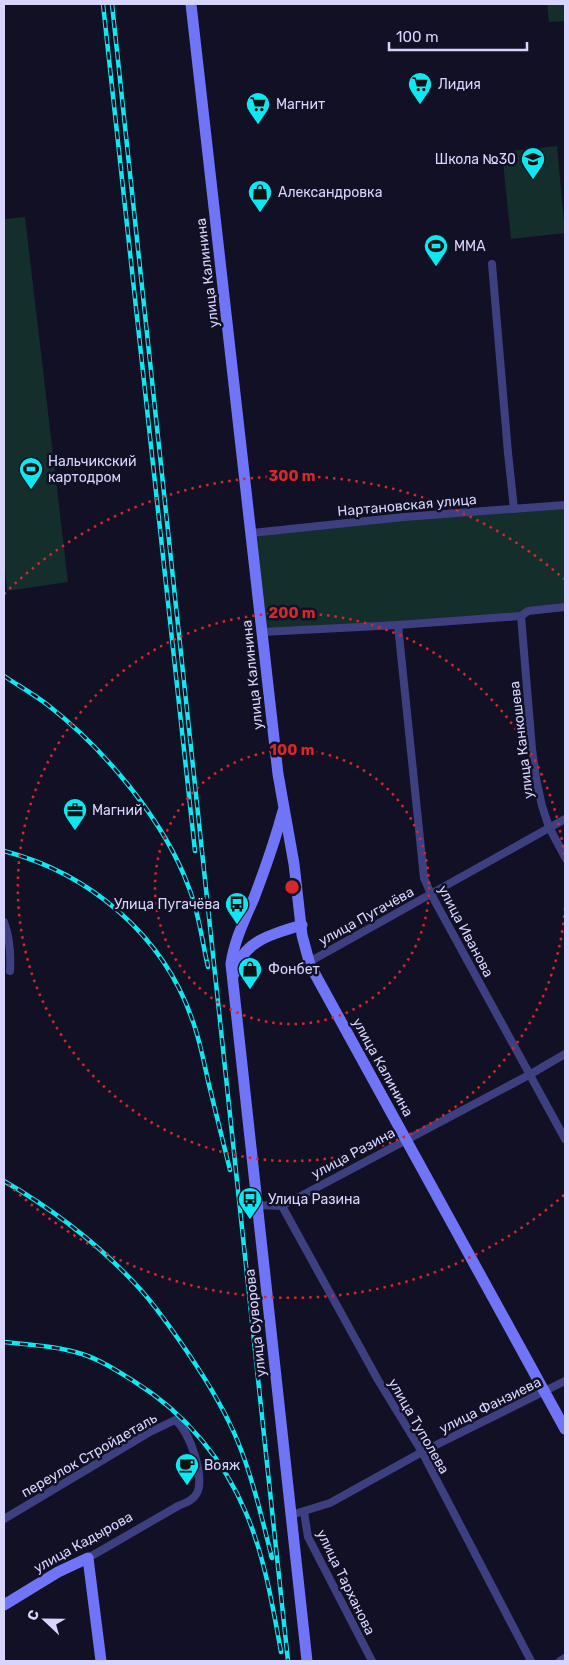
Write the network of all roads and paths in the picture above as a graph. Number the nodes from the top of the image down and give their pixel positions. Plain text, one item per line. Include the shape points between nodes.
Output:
1 (191, 4) edge
2 (492, 264) dead end
3 (565, 505) edge
4 (514, 509) junction
5 (251, 532) junction
6 (565, 607) edge
7 (521, 616) junction
8 (398, 625) junction
9 (262, 632) junction
10 (284, 807) junction
11 (565, 819) edge
12 (549, 828) junction
13 (565, 857) edge
14 (431, 894) junction
15 (4, 922) edge
16 (302, 925) junction
17 (309, 962) junction
18 (10, 971) dead end
19 (232, 980) junction
20 (565, 1054) edge
21 (529, 1074) junction
22 (565, 1138) edge
23 (406, 1139) junction
24 (256, 1205) junction
25 (282, 1206) junction
26 (565, 1381) edge
27 (545, 1392) junction
28 (565, 1429) edge
29 (422, 1452) junction
30 (178, 1506) joint
31 (304, 1512) junction
32 (291, 1515) junction
33 (4, 1519) edge
34 (88, 1558) junction
35 (4, 1605) edge
36 (565, 1658) edge
37 (101, 1661) edge
38 (307, 1661) edge
39 (372, 1661) edge
40 (531, 1661) edge
41 (560, 1661) edge

1 - 5 main road, улица Калинина
2 - 4 street
3 - 4 street, Нартановская улица
4 - 5 street, Нартановская улица
5 - 9 main road, улица Калинина
6 - 7 street via 528,611
7 - 8 street
7 - 12 street, улица Канкошева via 532,749
8 - 9 street
8 - 14 street, улица Иванова via 424,878
9 - 10 main road, улица Калинина
10 - 16 main road, улица Калинина
10 - 19 main road, улица Суворова via 268,864 232,956
11 - 12 street, улица Пугачёва
12 - 13 street, улица Канкошева
12 - 14 street, улица Пугачёва
14 - 17 street, улица Пугачёва
14 - 21 street, улица Иванова
15 - 18 street via 11,952
16 - 17 main road, улица Калинина
16 - 19 main road via 252,945 236,966
17 - 23 main road, улица Калинина
19 - 24 main road, улица Суворова
20 - 21 street, улица Разина
21 - 22 street, улица Иванова
21 - 23 street, улица Разина
23 - 25 street, улица Разина
23 - 27 main road, улица Калинина
24 - 25 street
24 - 32 main road, улица Суворова
25 - 29 street, улица Туполева via 378,1380
26 - 27 street, улица Фанзиева
27 - 28 main road, улица Калинина
27 - 29 street, улица Фанзиева
29 - 31 street, улица Фанзиева via 330,1503
29 - 40 street, улица Туполева
30 - 33 street, переулок Стройдеталь via 192,1500 198,1492 198,1477 191,1443 175,1420
30 - 34 street, улица Кадырова
31 - 32 street, улица Фанзиева
31 - 39 street, улица Тарханова via 308,1537
32 - 38 main road, улица Суворова
34 - 35 main road, улица Кадырова
34 - 37 main road
36 - 41 street

